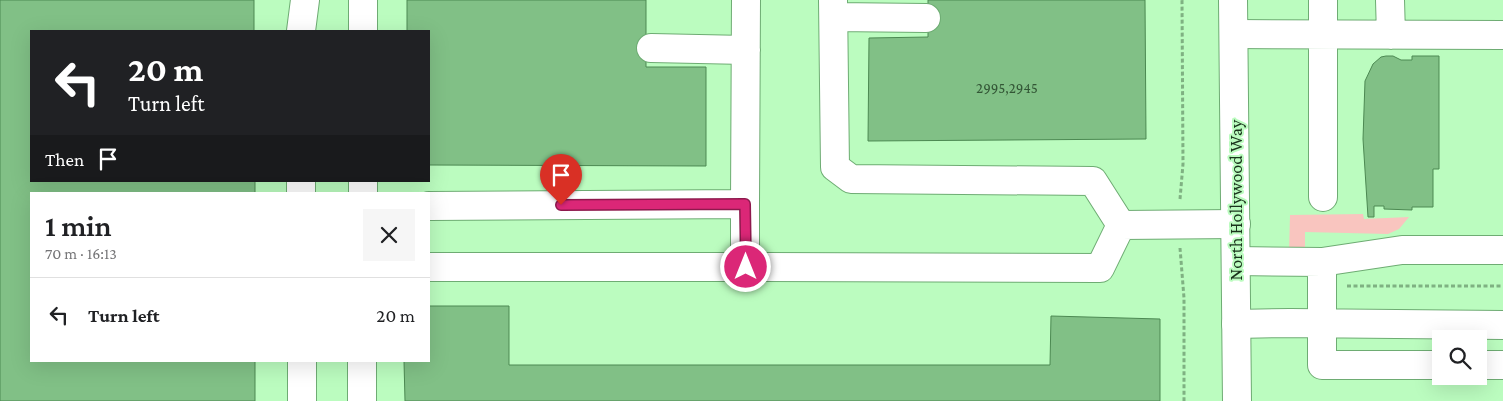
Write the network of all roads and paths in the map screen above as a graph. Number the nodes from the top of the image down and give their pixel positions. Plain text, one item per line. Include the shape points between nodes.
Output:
1 (305, 0) edge
2 (363, 0) edge
3 (746, 0) edge
4 (1233, 0) edge
5 (1322, 0) edge
6 (1390, 0) edge
7 (834, 9) edge
8 (926, 18) dead end
9 (301, 30) edge
10 (363, 30) edge
11 (1234, 34) junction
12 (1322, 34) junction
13 (1390, 35) junction
14 (1503, 35) edge
15 (651, 48) dead end
16 (746, 50) junction
17 (1323, 197) dead end
18 (745, 204) junction
19 (430, 206) edge
20 (1121, 224) junction
21 (1236, 224) junction
22 (1503, 250) edge
23 (1236, 261) junction
24 (430, 267) edge
25 (746, 267) junction
26 (1322, 274) junction
27 (1503, 286) edge
28 (1322, 323) junction
29 (1236, 324) junction
30 (1503, 324) edge
31 (302, 362) edge
32 (362, 362) edge
33 (1432, 365) edge
34 (1487, 365) edge
35 (1503, 365) edge
36 (302, 401) edge
37 (362, 401) edge
38 (1237, 401) edge

1 - 9 main road
2 - 10 main road
3 - 16 main road
4 - 11 main road, North Hollywood Way
5 - 12 main road
6 - 13 main road
7 - 8 main road
7 - 20 main road via 835,167 851,178 1093,181
11 - 12 main road
11 - 21 main road, North Hollywood Way
12 - 13 main road
12 - 17 main road
13 - 14 main road
15 - 16 main road
16 - 18 main road
18 - 19 main road
18 - 25 main road
20 - 21 main road
20 - 25 main road via 1100,268
21 - 23 main road, North Hollywood Way
22 - 26 main road via 1402,250
23 - 26 main road
23 - 29 main road, North Hollywood Way
24 - 25 main road
26 - 27 path
26 - 28 main road
28 - 29 main road
28 - 30 main road
28 - 33 main road via 1322,365
29 - 38 main road, North Hollywood Way
31 - 36 main road
32 - 37 main road
34 - 35 main road

